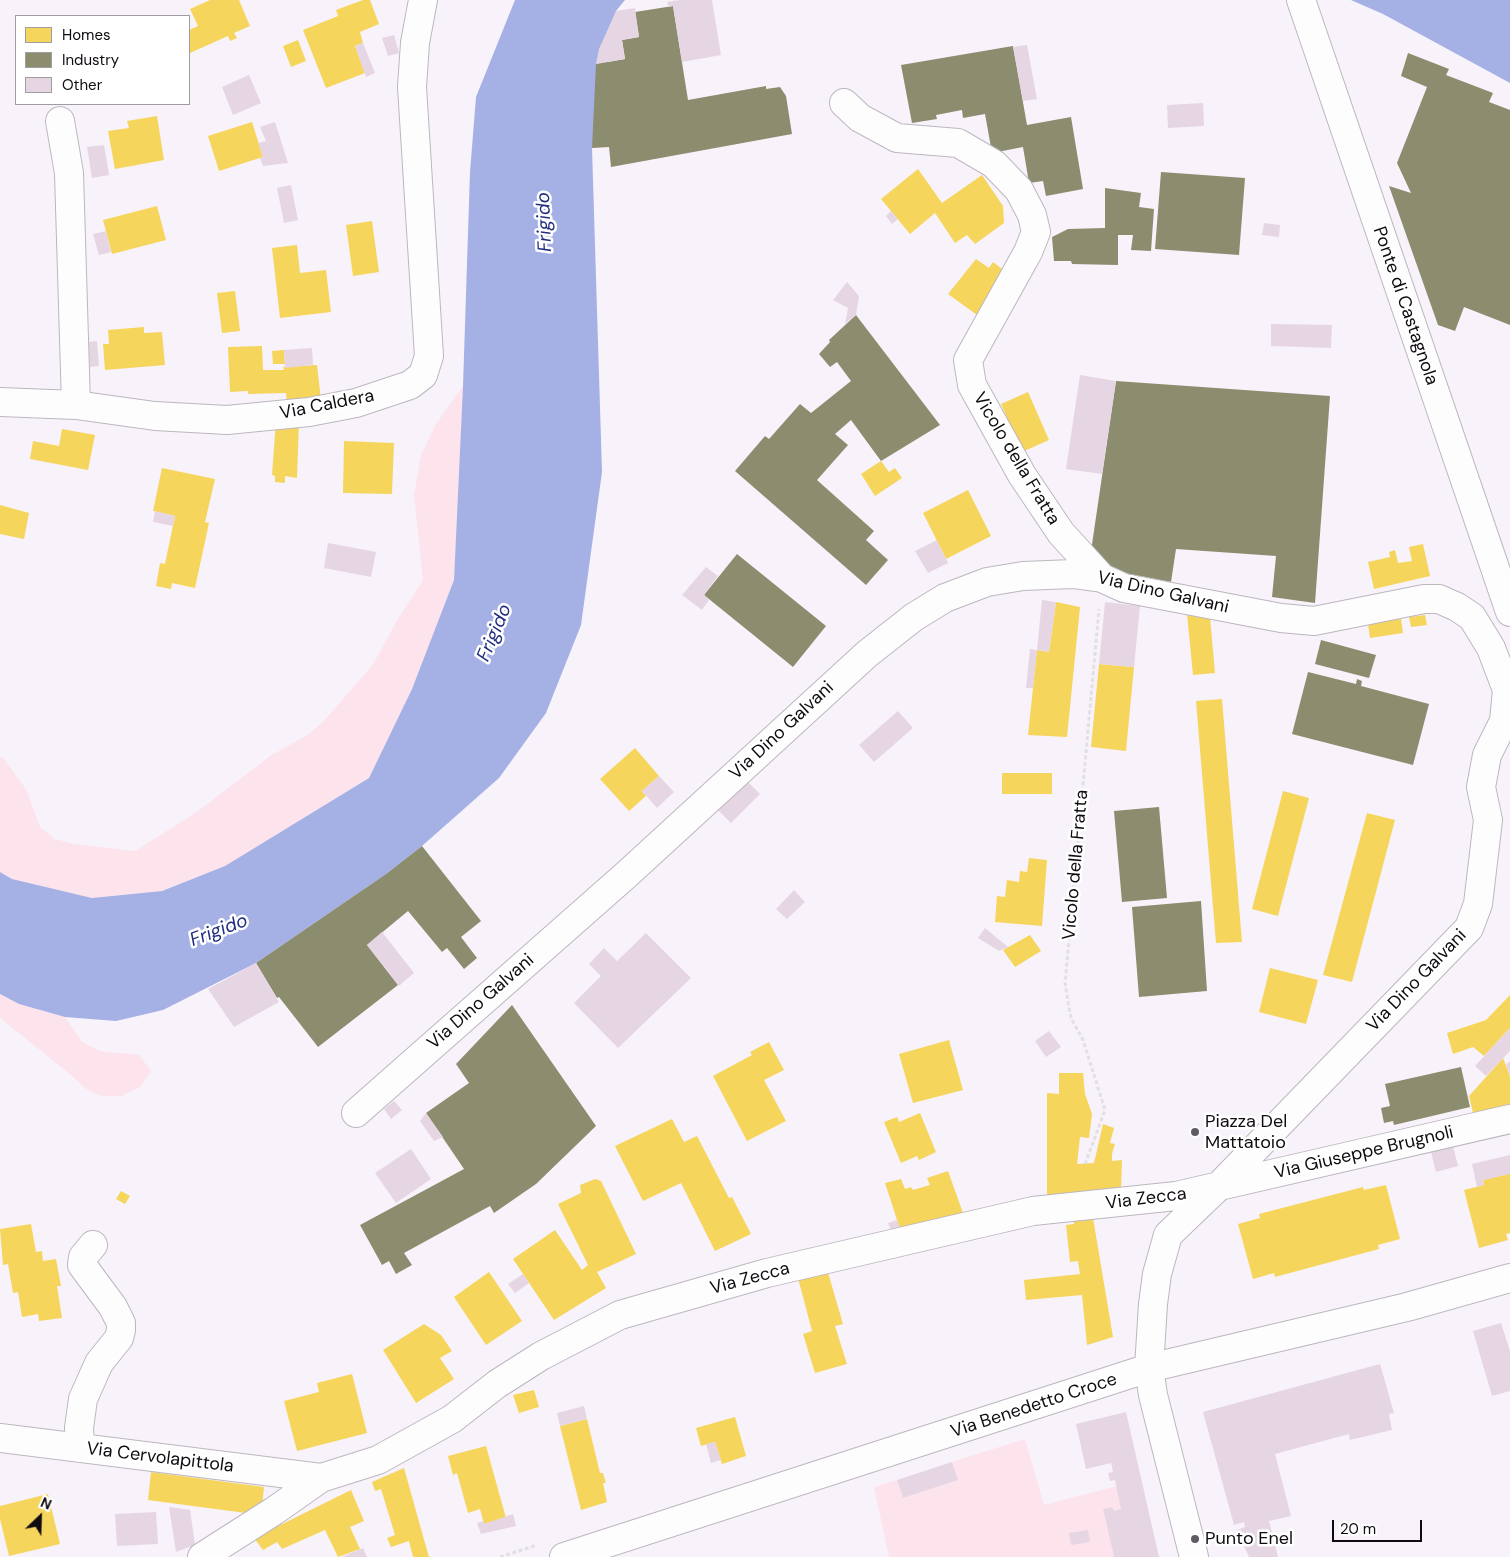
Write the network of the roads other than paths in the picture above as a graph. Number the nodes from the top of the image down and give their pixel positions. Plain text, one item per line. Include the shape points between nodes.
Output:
1 (423, 0) edge
2 (1300, 0) edge
3 (844, 103) dead end
4 (60, 120) dead end
5 (0, 402) edge
6 (76, 405) junction
7 (1102, 578) junction
8 (1510, 612) edge
9 (1507, 719) edge
10 (356, 1113) dead end
11 (1510, 1119) edge
12 (1218, 1187) junction
13 (93, 1245) dead end
14 (1510, 1278) edge
15 (1149, 1368) junction
16 (0, 1438) edge
17 (80, 1448) junction
18 (321, 1478) junction
19 (202, 1557) edge
20 (564, 1557) edge
21 (1194, 1557) edge

1 - 6 street, Via Caldera via 415,43 412,87 429,356 423,375 410,385 356,403 309,412 227,420 154,416
2 - 8 street, Ponte di Castagnola
3 - 7 street, Vicolo della Fratta via 860,118 897,138 958,144 994,164 1019,190 1032,215 1036,232 968,360 972,385 1022,475 1061,534
4 - 6 street via 68,173
5 - 6 street, Via Caldera
7 - 9 street, Via Dino Galvani via 1124,588 1281,618 1314,621 1439,598 1472,617 1491,648 1507,690
7 - 10 street, Via Dino Galvani via 1073,574 1023,576 987,582 945,598 914,617 840,678 626,875
9 - 12 street, Via Dino Galvani via 1487,755 1481,787 1488,820 1478,904 1469,928
11 - 12 street, Via Giuseppe Brugnoli
12 - 15 street, Via Dino Galvani via 1168,1235 1152,1304
12 - 18 street, Via Zecca via 1145,1200 1033,1211 767,1273 620,1315 541,1356 497,1384 452,1419 378,1460
13 - 17 street via 83,1257 82,1265 113,1307 121,1330 119,1338 99,1363 83,1399
14 - 15 street, Via Benedetto Croce via 1407,1307
15 - 20 street, Via Benedetto Croce
15 - 21 street, Via Dino Galvani
16 - 17 street, Via Cervolapittola
17 - 18 street, Via Cervolapittola
18 - 19 street

